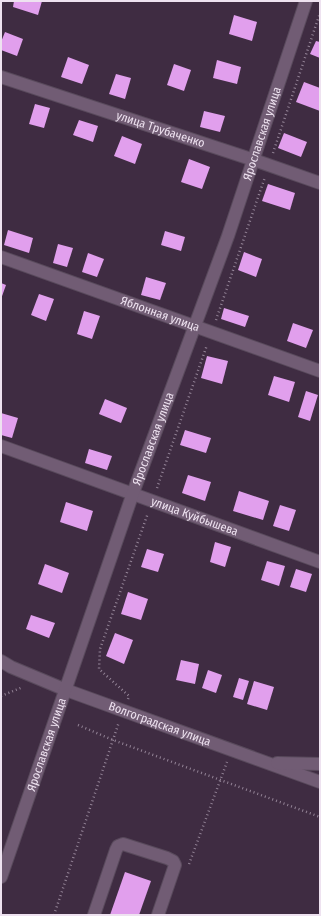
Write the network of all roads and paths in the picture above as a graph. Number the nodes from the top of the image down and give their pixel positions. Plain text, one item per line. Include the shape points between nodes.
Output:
1 (306, 1) edge
2 (320, 13) edge
3 (1, 77) edge
4 (254, 160) junction
5 (269, 165) junction
6 (320, 183) edge
7 (1, 257) edge
8 (195, 326) junction
9 (212, 332) junction
10 (320, 371) edge
11 (1, 446) edge
12 (133, 493) junction
13 (152, 500) junction
14 (320, 562) edge
15 (1, 661) edge
16 (66, 690) junction
17 (123, 711) junction
18 (78, 725) dead end
19 (113, 740) junction
20 (232, 750) junction
21 (268, 763) junction
22 (320, 764) edge
23 (221, 780) junction
24 (320, 782) edge
25 (320, 818) edge
26 (189, 865) dead end
27 (1, 877) edge
28 (54, 915) edge
29 (94, 915) edge
30 (158, 915) edge

1 - 4 street, Ярославская улица
2 - 5 path
3 - 4 street, улица Трубаченко
4 - 5 street, улица Трубаченко
4 - 8 street, Ярославская улица
5 - 6 street, улица Трубаченко
5 - 9 path
7 - 8 street, Яблонная улица
8 - 9 street, Яблонная улица
8 - 12 street, Ярославская улица
9 - 10 street, Яблонная улица
9 - 13 path
11 - 12 street, улица Куйбышева
12 - 13 street, улица Куйбышева
12 - 16 street, Ярославская улица
13 - 14 street, улица Куйбышева
13 - 17 path via 100,649 99,669 129,696
15 - 16 street, Волгоградская улица
16 - 17 street, Волгоградская улица
16 - 27 street, Ярославская улица
17 - 19 path
17 - 20 street, Волгоградская улица
18 - 19 path
19 - 23 path
19 - 28 path
20 - 21 street, Волгоградская улица
20 - 23 path
21 - 22 street
21 - 24 street, Волгоградская улица
23 - 25 path
23 - 26 path
29 - 30 street via 116,850 123,844 167,858 175,865

